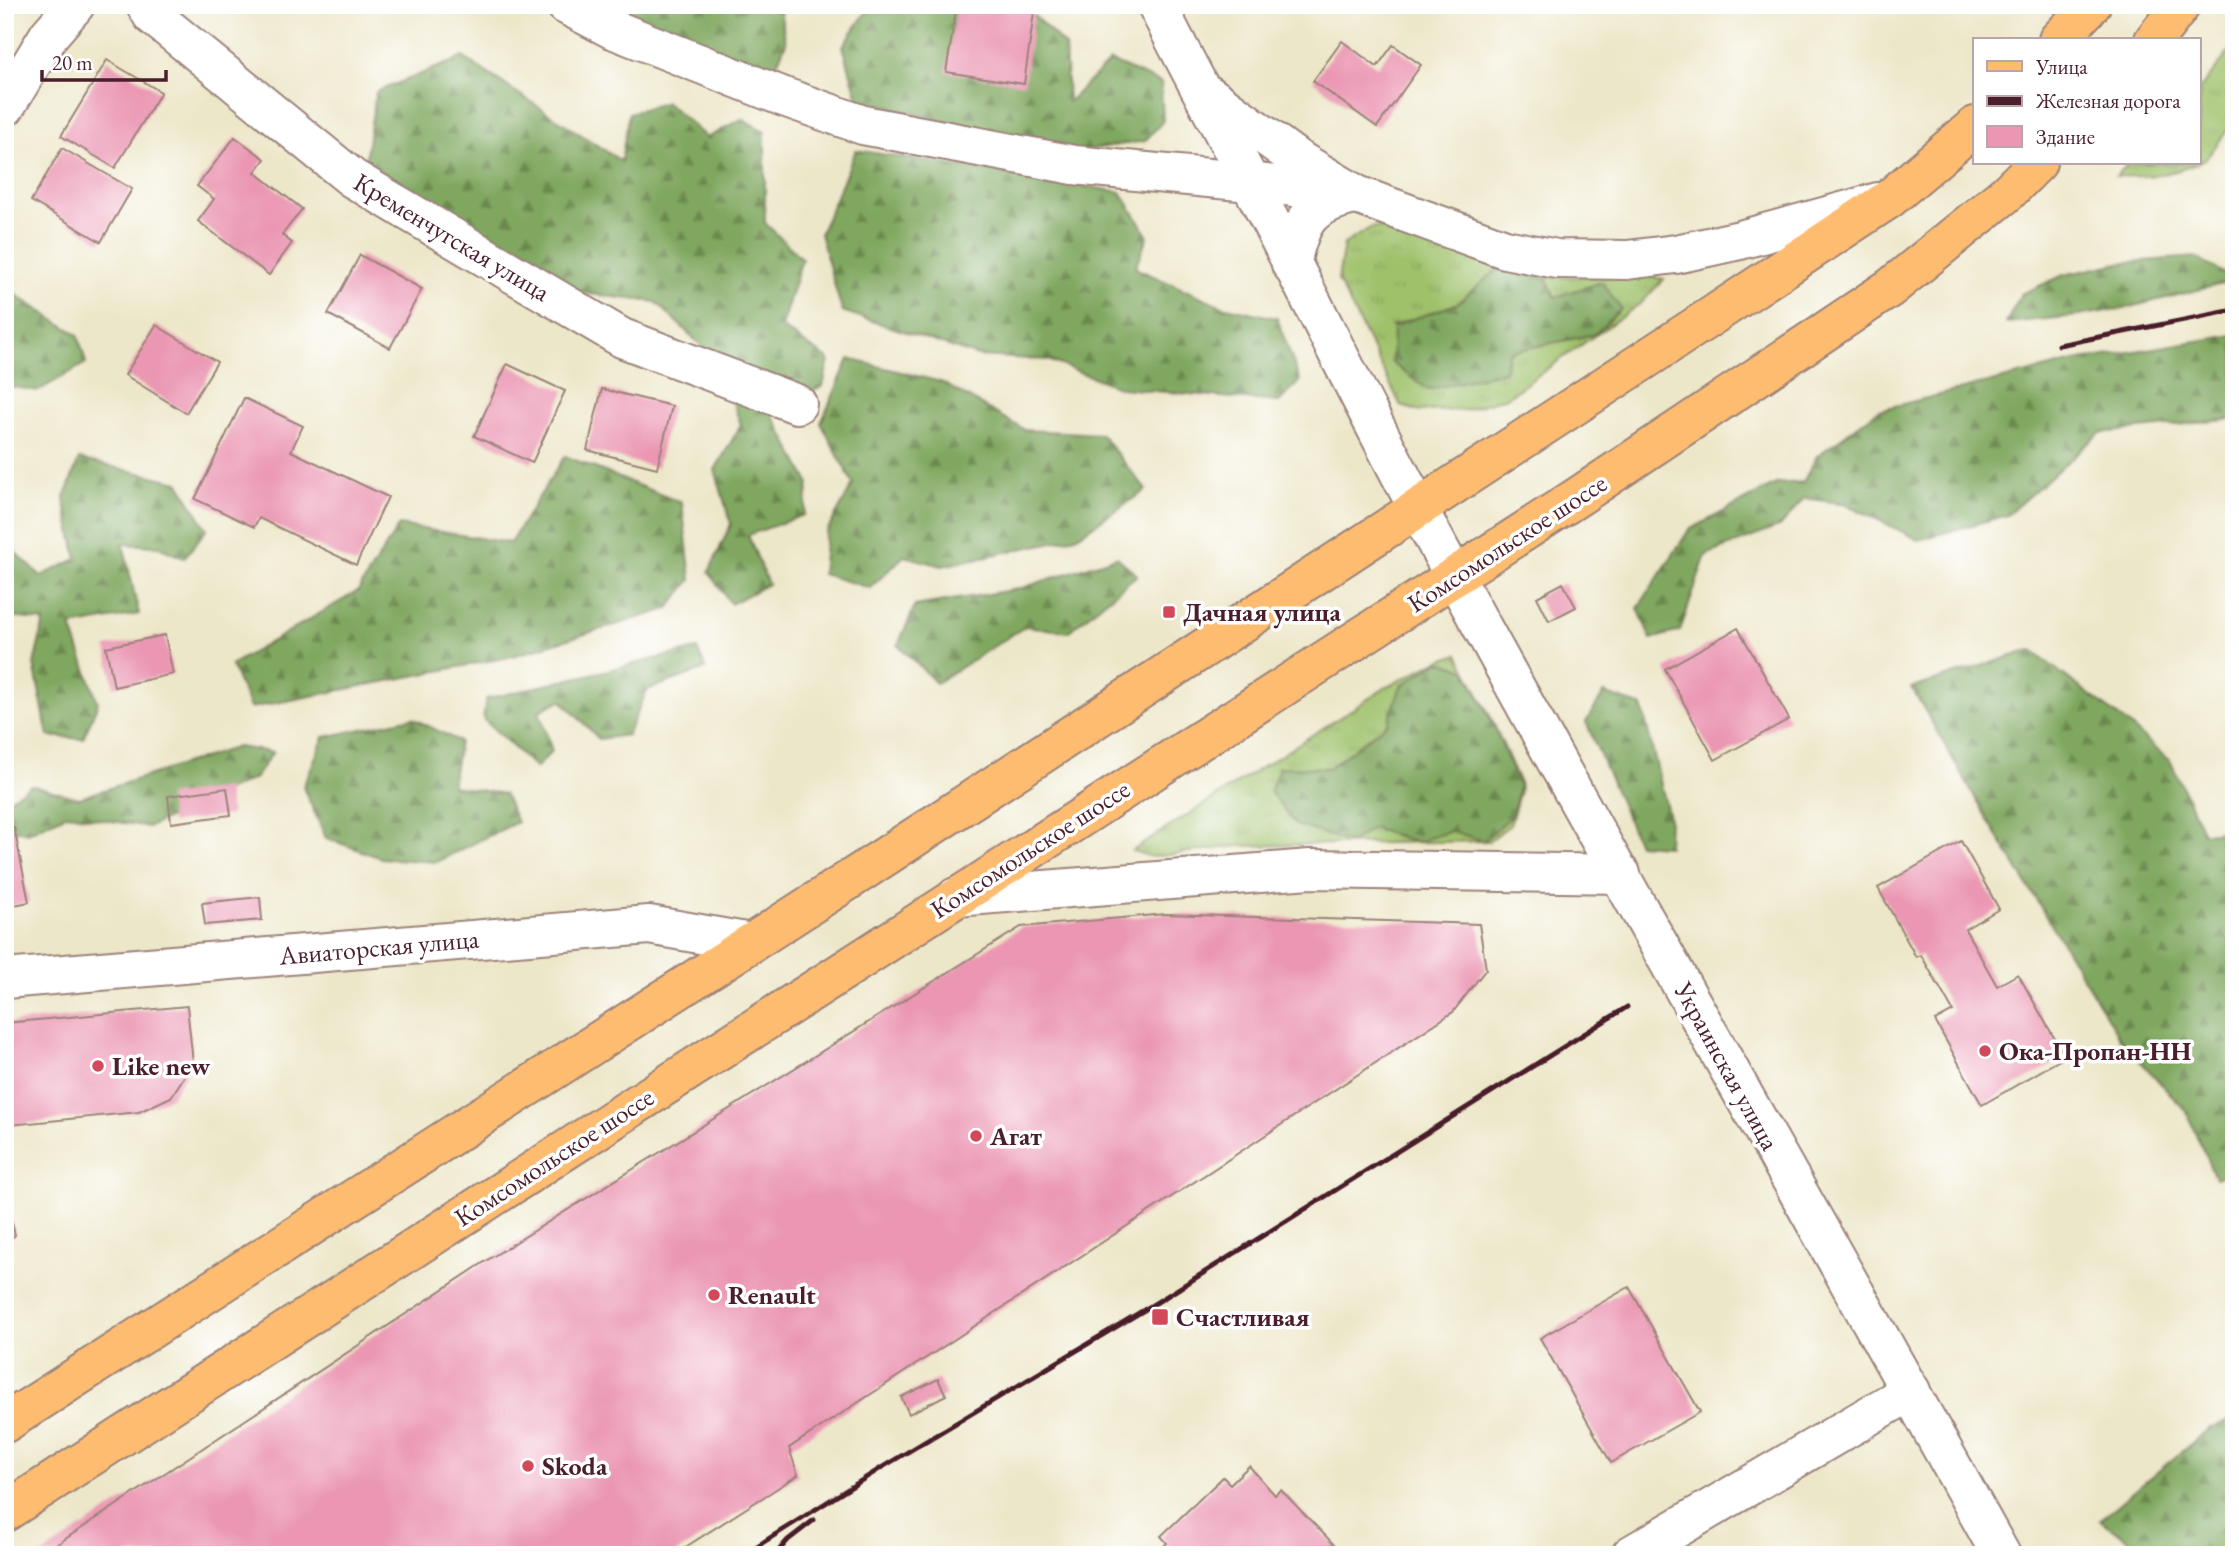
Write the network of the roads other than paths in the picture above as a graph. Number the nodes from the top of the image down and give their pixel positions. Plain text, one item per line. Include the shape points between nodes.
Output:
1 (75, 5) edge
2 (146, 5) edge
3 (566, 5) edge
4 (1157, 5) edge
5 (2091, 5) edge
6 (2181, 5) edge
7 (2061, 38) edge
8 (2156, 38) edge
9 (1196, 85) junction
10 (5, 107) edge
11 (1973, 128) edge
12 (2036, 164) edge
13 (1250, 182) junction
14 (1357, 195) junction
15 (1889, 199) junction
16 (1292, 264) junction
17 (797, 404) dead end
18 (1418, 509) junction
19 (1454, 577) junction
20 (1620, 874) junction
21 (956, 897) junction
22 (751, 943) junction
23 (5, 979) edge
24 (1910, 1391) junction
25 (5, 1423) edge
26 (5, 1512) edge
27 (1631, 1555) edge
28 (2001, 1555) edge

1 - 10 street via 49,35
2 - 17 street, Кременчугская улица via 152,15 352,178 622,338
3 - 13 street via 610,28 863,125 1074,165
4 - 9 street, Украинская улица
5 - 7 main road
6 - 8 main road
9 - 13 street, Украинская улица
9 - 14 street via 1253,129
11 - 15 main road
12 - 19 main road, Комсомольское шоссе via 1890,288
13 - 14 street
13 - 16 street, Украинская улица
14 - 15 street via 1505,249 1557,259 1627,260 1741,240
14 - 16 street via 1329,201 1311,214 1298,234
15 - 18 main road
16 - 18 street, Украинская улица
18 - 19 street, Украинская улица
18 - 22 main road
19 - 20 street, Украинская улица
19 - 21 main road, Комсомольское шоссе
20 - 21 street via 1310,869
20 - 24 street, Украинская улица
21 - 26 main road, Комсомольское шоссе
22 - 23 street, Авиаторская улица via 649,925
22 - 25 main road
24 - 27 street
24 - 28 street, Украинская улица

